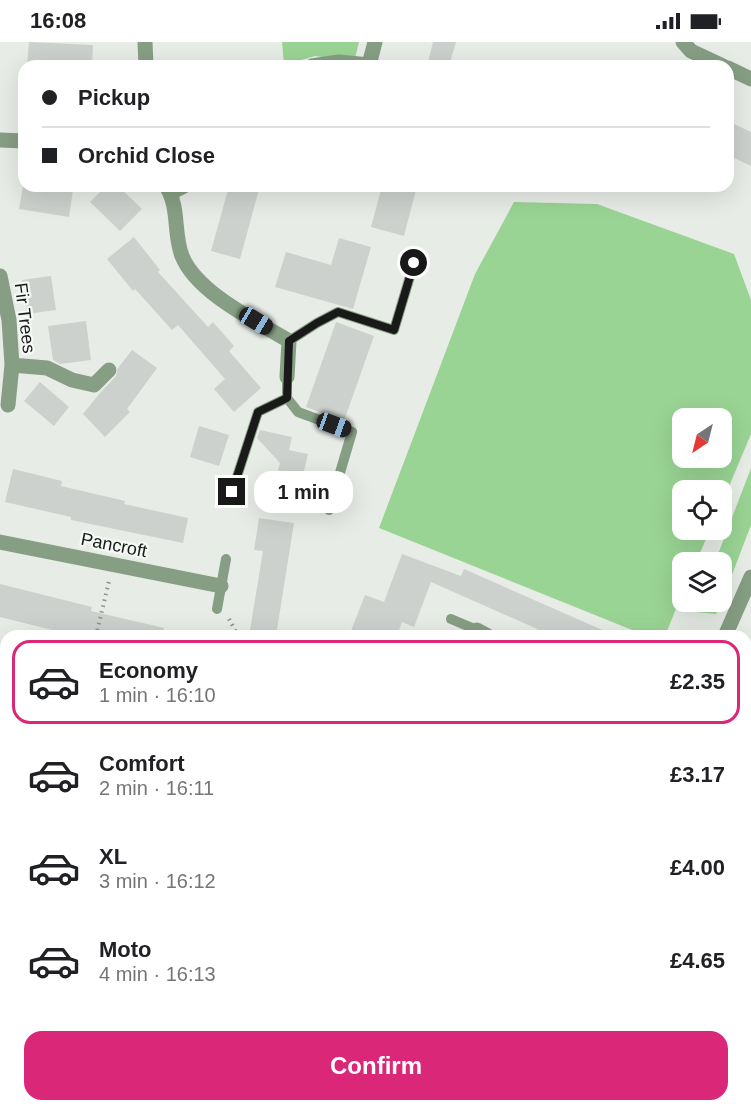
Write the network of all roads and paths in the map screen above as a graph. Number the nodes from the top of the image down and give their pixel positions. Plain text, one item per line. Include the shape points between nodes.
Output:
1 (145, 42) edge
2 (375, 42) edge
3 (683, 42) edge
4 (146, 60) edge
5 (365, 60) edge
6 (710, 60) edge
7 (734, 71) edge
8 (751, 79) edge
9 (0, 140) edge
10 (18, 141) edge
11 (173, 192) edge
12 (414, 263) dead end
13 (0, 276) edge
14 (289, 341) junction
15 (12, 365) junction
16 (109, 370) dead end
17 (287, 377) joint
18 (287, 398) junction
19 (8, 405) dead end
20 (232, 492) dead end
21 (329, 510) dead end
22 (0, 542) edge
23 (226, 559) dead end
24 (113, 564) junction
25 (751, 577) edge
26 (221, 586) junction
27 (218, 609) dead end
28 (452, 619) dead end
29 (97, 630) edge
30 (473, 630) edge
31 (728, 630) edge

1 - 4 street
2 - 5 street
3 - 6 street via 691,51
7 - 8 street
9 - 10 street
11 - 14 street via 176,234 182,257 193,274 224,302
12 - 14 lane via 394,330 338,312
13 - 15 street, Fir Trees via 9,320
14 - 17 street
15 - 16 street, Fir Trees via 47,368 94,385
15 - 19 street, Fir Trees
17 - 18 lane
18 - 20 lane via 258,412
18 - 21 lane via 298,412 352,432
22 - 24 street, Pancroft
23 - 26 lane
24 - 26 street, Pancroft
24 - 29 path
25 - 31 street
26 - 27 lane
28 - 30 lane

